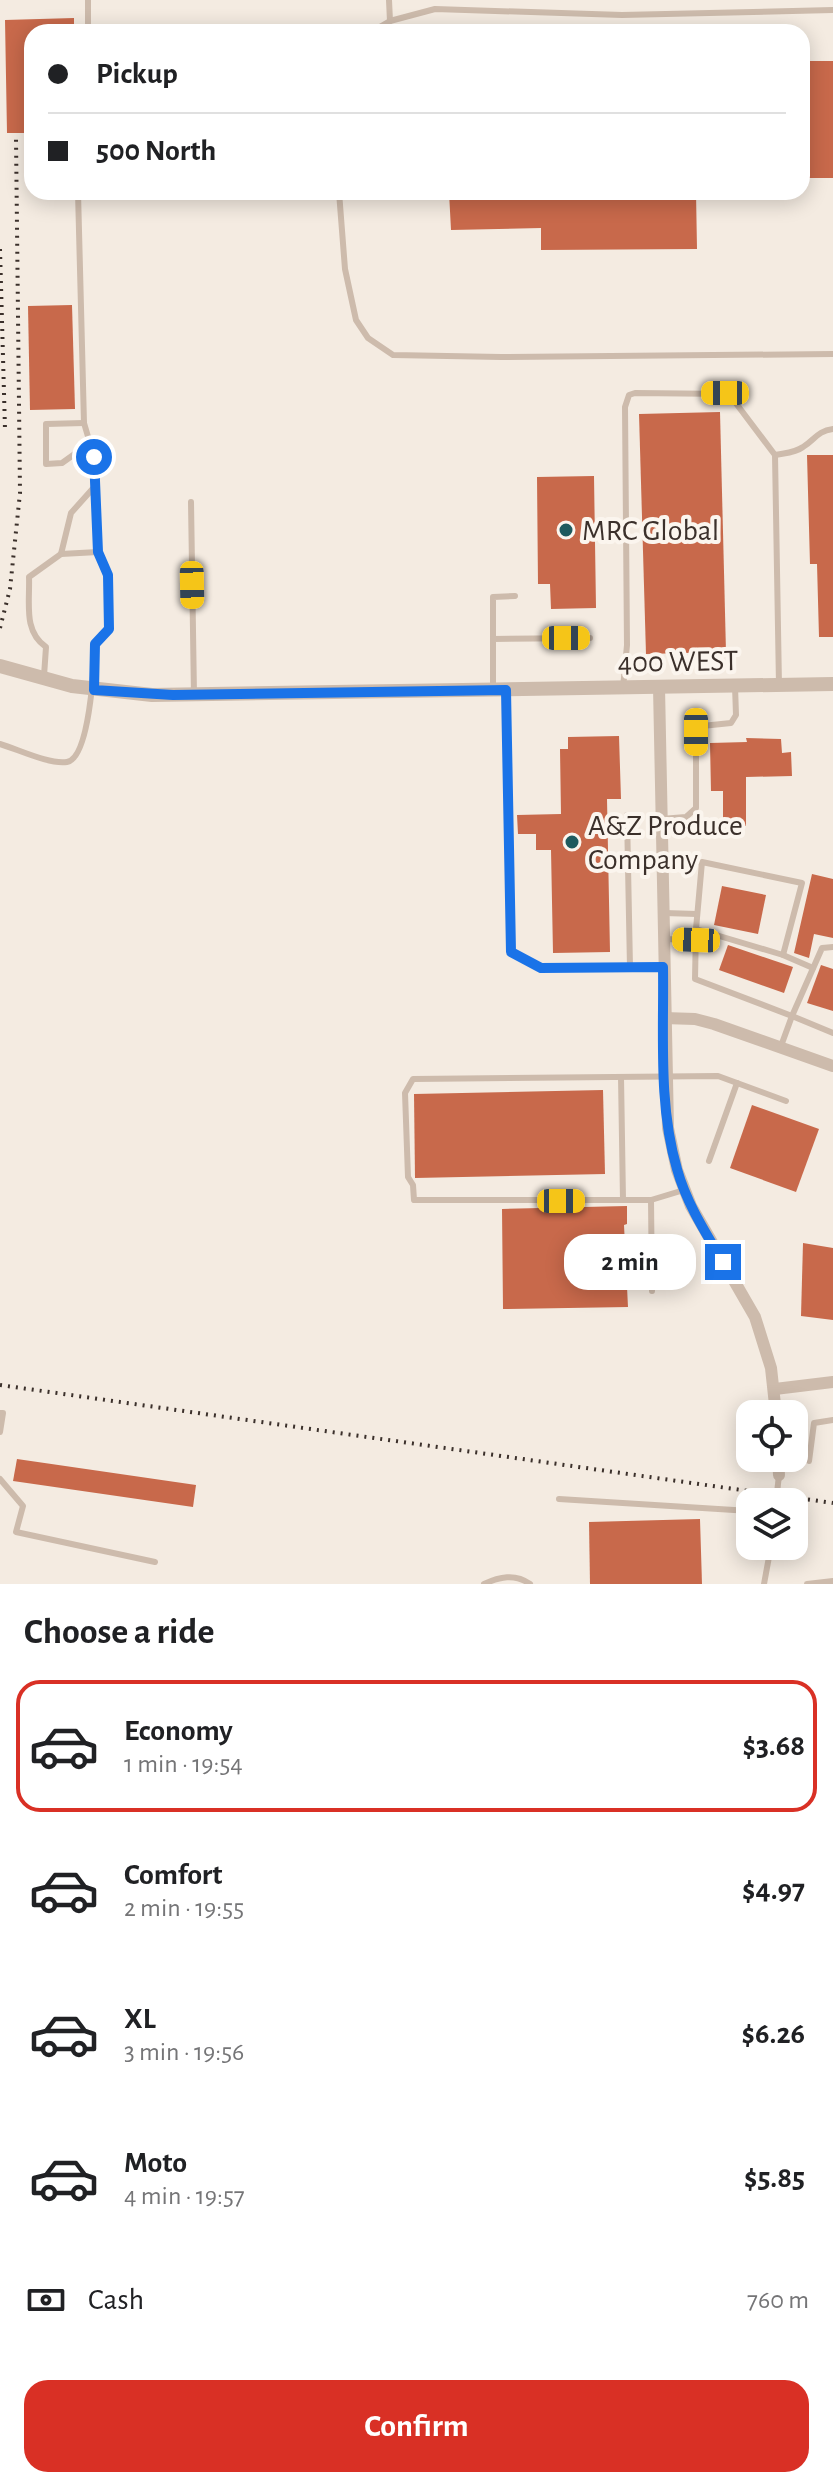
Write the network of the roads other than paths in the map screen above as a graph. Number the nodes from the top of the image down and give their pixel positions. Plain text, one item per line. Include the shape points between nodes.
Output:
1 (88, 0) edge
2 (389, 0) edge
3 (833, 10) edge
4 (390, 21) junction
5 (88, 24) edge
6 (385, 24) edge
7 (78, 200) edge
8 (340, 200) edge
9 (833, 354) edge
10 (84, 423) junction
11 (833, 429) edge
12 (90, 443) junction
13 (775, 455) junction
14 (97, 485) junction
15 (191, 502) dead end
16 (98, 552) junction
17 (61, 554) junction
18 (515, 596) dead end
19 (590, 638) dead end
20 (493, 639) junction
21 (0, 666) edge
22 (44, 679) junction
23 (833, 684) edge
24 (779, 685) junction
25 (735, 686) junction
26 (659, 687) junction
27 (623, 688) junction
28 (94, 690) junction
29 (500, 690) junction
30 (194, 695) junction
31 (0, 744) edge
32 (627, 815) dead end
33 (661, 819) junction
34 (702, 862) junction
35 (662, 863) junction
36 (628, 867) junction
37 (663, 913) junction
38 (697, 914) junction
39 (696, 929) junction
40 (663, 939) junction
41 (696, 940) junction
42 (833, 947) edge
43 (783, 955) junction
44 (663, 967) junction
45 (630, 968) junction
46 (813, 968) junction
47 (792, 1016) junction
48 (664, 1018) junction
49 (833, 1033) edge
50 (780, 1047) junction
51 (833, 1066) edge
52 (621, 1077) junction
53 (665, 1077) junction
54 (737, 1083) junction
55 (786, 1101) dead end
56 (709, 1161) dead end
57 (684, 1190) junction
58 (623, 1200) junction
59 (651, 1200) junction
60 (652, 1291) dead end
61 (833, 1382) edge
62 (775, 1389) junction
63 (775, 1400) edge
64 (0, 1413) edge
65 (833, 1420) edge
66 (0, 1432) edge
67 (809, 1461) dead end
68 (779, 1472) edge
69 (779, 1475) joint
70 (0, 1479) edge
71 (778, 1488) edge
72 (559, 1499) dead end
73 (736, 1510) edge
74 (768, 1560) edge
75 (155, 1562) dead end
76 (833, 1581) edge
77 (484, 1584) edge
78 (530, 1584) edge
79 (764, 1584) edge
80 (807, 1584) edge

1 - 5 lane
2 - 4 lane
3 - 4 lane via 622,15 435,9
4 - 6 lane
7 - 10 lane
8 - 9 lane via 345,269 356,320 368,338 393,355
10 - 12 lane
10 - 12 lane via 46,424 46,464 62,463
11 - 13 lane via 816,434 807,446
12 - 14 lane
13 - 24 lane
13 - 27 lane via 729,394 629,395
14 - 16 lane
14 - 17 lane via 71,513
15 - 30 lane
16 - 17 lane
16 - 28 lane via 108,575 109,629 95,644
17 - 22 lane via 29,577 31,631 46,647
18 - 20 lane via 493,597
19 - 20 lane
20 - 29 lane
21 - 22 street, 400 WEST
22 - 28 street, 400 WEST
23 - 24 street, 400 WEST
24 - 25 street, 400 WEST
25 - 26 street, 400 WEST
25 - 33 lane via 736,715 731,723 702,726 696,732 696,808 686,817
26 - 27 street, 400 WEST
26 - 33 street
27 - 29 street, 400 WEST
28 - 30 street, 400 WEST
28 - 31 lane via 74,760 55,762
29 - 30 street, 400 WEST
29 - 45 lane via 511,952 541,968
32 - 36 lane
33 - 35 street
34 - 35 lane
34 - 38 lane
34 - 43 lane via 802,883
35 - 36 lane
35 - 37 street
36 - 45 lane
37 - 38 lane
37 - 40 street
38 - 39 lane
39 - 41 lane
39 - 43 lane
40 - 41 lane
40 - 44 street
41 - 47 lane via 695,979
42 - 46 lane via 822,948
43 - 46 lane
44 - 45 lane
44 - 48 street
46 - 47 lane
47 - 49 lane
47 - 50 lane
48 - 50 street via 703,1021
48 - 53 street
50 - 51 street
52 - 53 lane
52 - 58 lane
52 - 58 lane via 413,1079 405,1093 408,1177 414,1200
53 - 54 lane via 718,1076
53 - 57 street via 668,1128
54 - 55 lane
54 - 56 lane
57 - 59 lane
57 - 62 street via 755,1317
58 - 59 lane
59 - 60 lane
61 - 62 street
62 - 63 street
64 - 66 lane
65 - 67 lane via 814,1423
68 - 69 street
69 - 71 lane
70 - 75 lane via 23,1506 16,1532
72 - 73 lane
74 - 79 lane
76 - 80 lane
77 - 78 lane via 500,1577

